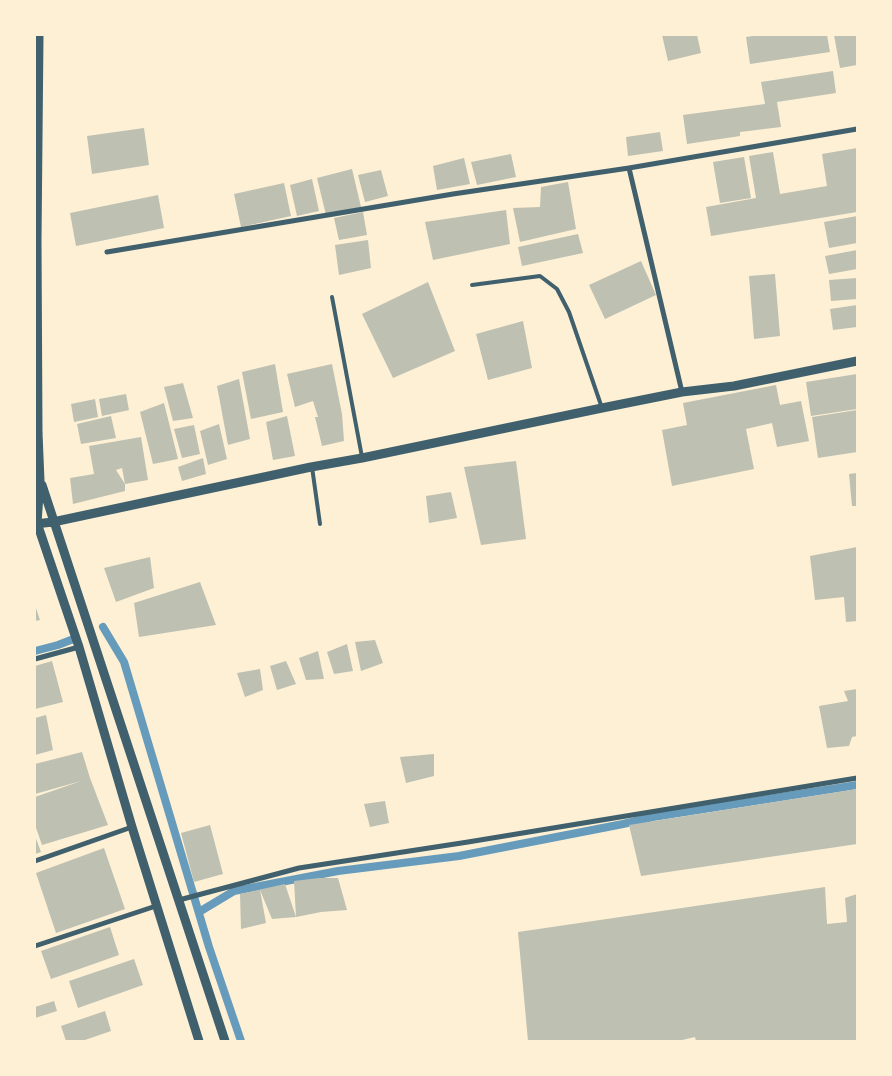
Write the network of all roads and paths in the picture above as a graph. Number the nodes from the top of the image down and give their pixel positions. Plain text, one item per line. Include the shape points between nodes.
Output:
1 (39, 35) edge
2 (857, 130) edge
3 (629, 168) junction
4 (107, 252) dead end
5 (472, 284) dead end
6 (332, 297) dead end
7 (857, 361) edge
8 (682, 392) junction
9 (602, 408) junction
10 (362, 458) junction
11 (312, 467) junction
12 (40, 480) junction
13 (53, 522) junction
14 (36, 523) edge
15 (320, 524) dead end
16 (79, 646) junction
17 (35, 659) edge
18 (857, 778) edge
19 (132, 827) junction
20 (35, 860) edge
21 (183, 899) junction
22 (156, 906) junction
23 (35, 946) edge
24 (199, 1041) edge
25 (224, 1041) edge

1 - 12 street
2 - 3 street
3 - 4 street
3 - 8 street
5 - 9 lane via 540,276 557,288 569,312
6 - 10 lane
7 - 8 street via 734,386
8 - 9 street
9 - 10 street
10 - 11 street
11 - 13 street
11 - 15 lane
12 - 13 street
12 - 14 street
13 - 14 street
13 - 21 street
14 - 16 street
16 - 17 street
16 - 19 street
18 - 21 street via 299,868
19 - 20 street
19 - 22 street
21 - 25 street
22 - 23 street
22 - 24 street

